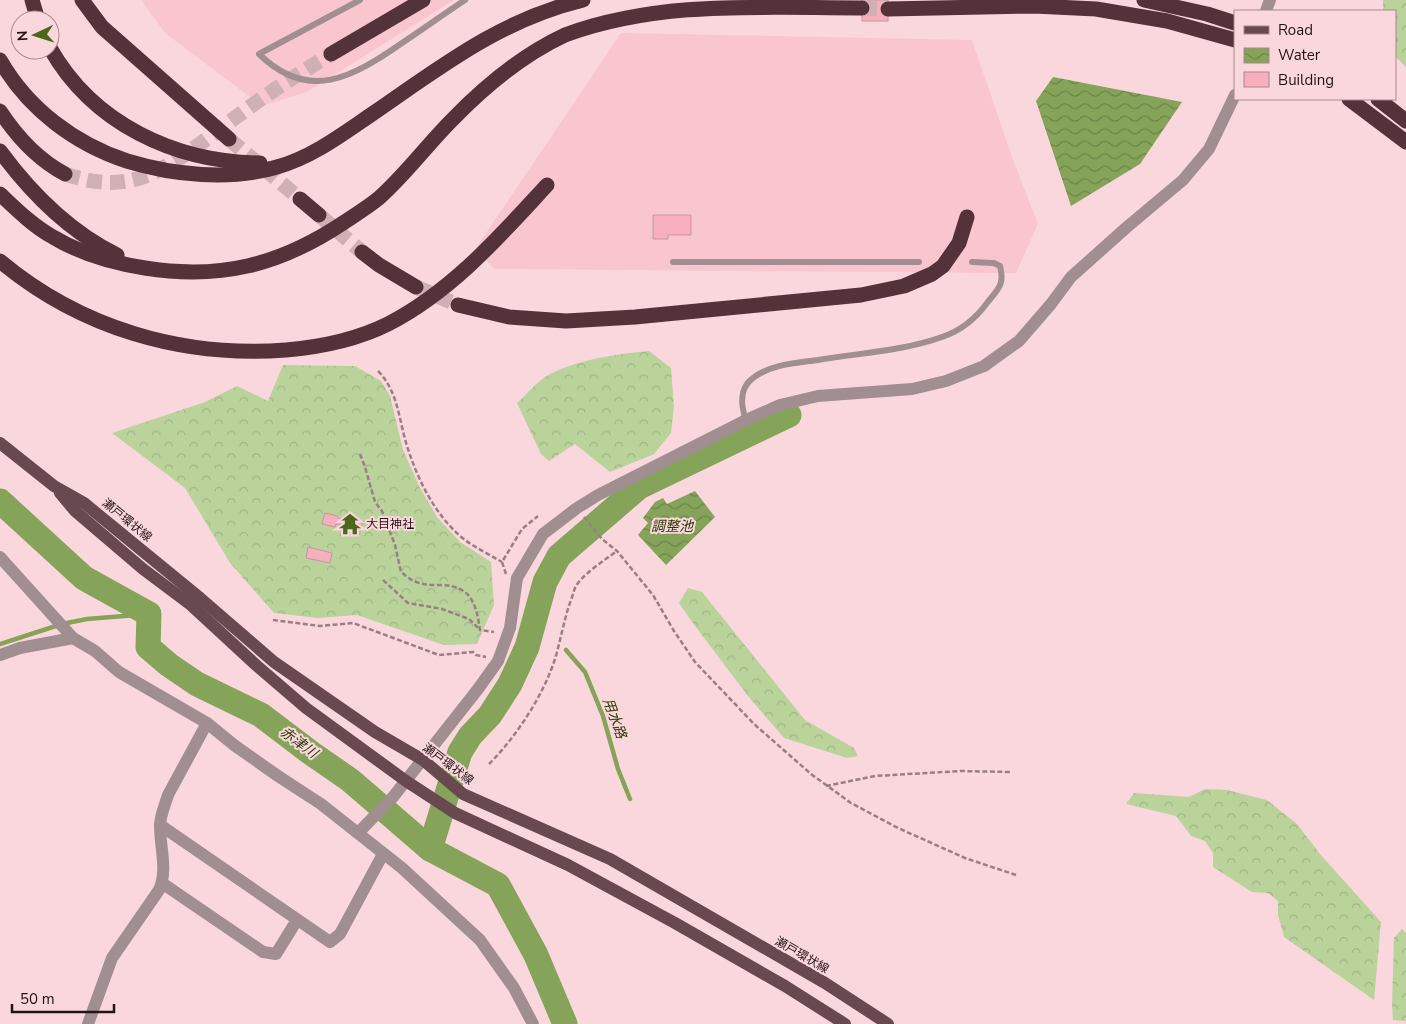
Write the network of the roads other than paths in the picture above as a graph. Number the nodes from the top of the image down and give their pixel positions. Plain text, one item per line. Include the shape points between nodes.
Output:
1 (82, 0) edge
2 (360, 0) edge
3 (423, 0) edge
4 (465, 0) edge
5 (583, 0) edge
6 (1144, 0) edge
7 (862, 8) tunnel mouth
8 (888, 9) tunnel mouth
9 (1234, 23) edge
10 (1234, 40) edge
11 (331, 54) tunnel mouth
12 (0, 60) edge
13 (58, 60) edge
14 (1234, 97) edge
15 (1350, 100) edge
16 (1379, 100) edge
17 (0, 111) edge
18 (1406, 121) edge
19 (229, 139) tunnel mouth
20 (1406, 142) edge
21 (0, 151) edge
22 (312, 152) junction
23 (65, 174) tunnel mouth
24 (547, 185) dead end
25 (0, 194) edge
26 (300, 199) tunnel mouth
27 (319, 215) tunnel mouth
28 (967, 217) dead end
29 (362, 252) tunnel mouth
30 (0, 261) edge
31 (673, 262) dead end
32 (919, 262) dead end
33 (972, 262) dead end
34 (160, 271) junction
35 (416, 287) tunnel mouth
36 (458, 305) tunnel mouth
37 (746, 420) junction
38 (0, 443) edge
39 (54, 486) junction
40 (0, 557) edge
41 (71, 634) junction
42 (0, 655) edge
43 (207, 723) junction
44 (422, 760) junction
45 (406, 781) junction
46 (160, 825) junction
47 (358, 832) junction
48 (383, 854) junction
49 (162, 884) junction
50 (297, 920) junction
51 (88, 1024) edge
52 (533, 1024) edge
53 (845, 1024) edge
54 (888, 1024) edge

1 - 19 highway via 102,27
2 - 4 lane via 259,54 282,72 296,78 322,81 342,77 379,59
3 - 11 highway
5 - 22 highway via 541,13 486,38
6 - 9 highway
7 - 34 highway via 686,6 638,11 589,25 542,48 485,87 394,183 340,226 271,261 230,271
8 - 10 highway via 1065,6 1167,21
12 - 22 highway via 36,107 55,123 92,147 134,163 221,174 276,168
13 - 22 highway via 91,101 121,124 154,141 211,158 243,163 276,162
14 - 37 street via 1209,149 1183,180 1071,277 1019,340 984,366 946,381 912,389 818,396 780,405
15 - 20 highway
16 - 18 highway
17 - 23 highway via 26,146
21 - 34 highway via 41,198 82,235 118,256
24 - 30 highway via 475,262 451,282 387,324 365,334 324,345 246,351 190,347 161,341 104,323 76,310 50,297
25 - 34 highway via 50,236 69,246 111,261
26 - 27 highway
28 - 36 highway via 959,244 938,270 904,286 861,295 566,321 508,317
29 - 35 highway
31 - 32 lane
33 - 37 lane via 994,262 1000,266 1001,286 979,314 963,327 920,344 767,370 752,378 742,394
37 - 44 street via 598,495 543,534 516,578 508,633 498,661
38 - 39 main road, 瀬戸環状線
39 - 44 main road, 瀬戸環状線 via 91,509 274,662 375,732
39 - 45 main road, 瀬戸環状線 via 75,511 191,605 306,708
40 - 41 street
41 - 42 street
41 - 43 street via 119,672
43 - 46 street via 168,795
43 - 47 street
44 - 45 street
44 - 54 main road, 瀬戸環状線 via 464,794 610,859 825,983
45 - 47 street
45 - 53 main road, 瀬戸環状線 via 455,813 584,874 768,976
46 - 49 street
46 - 50 street
47 - 48 street
48 - 50 street via 340,934 330,942
48 - 52 street via 480,940 514,988
49 - 50 street via 263,952 276,954
49 - 51 street via 112,958

